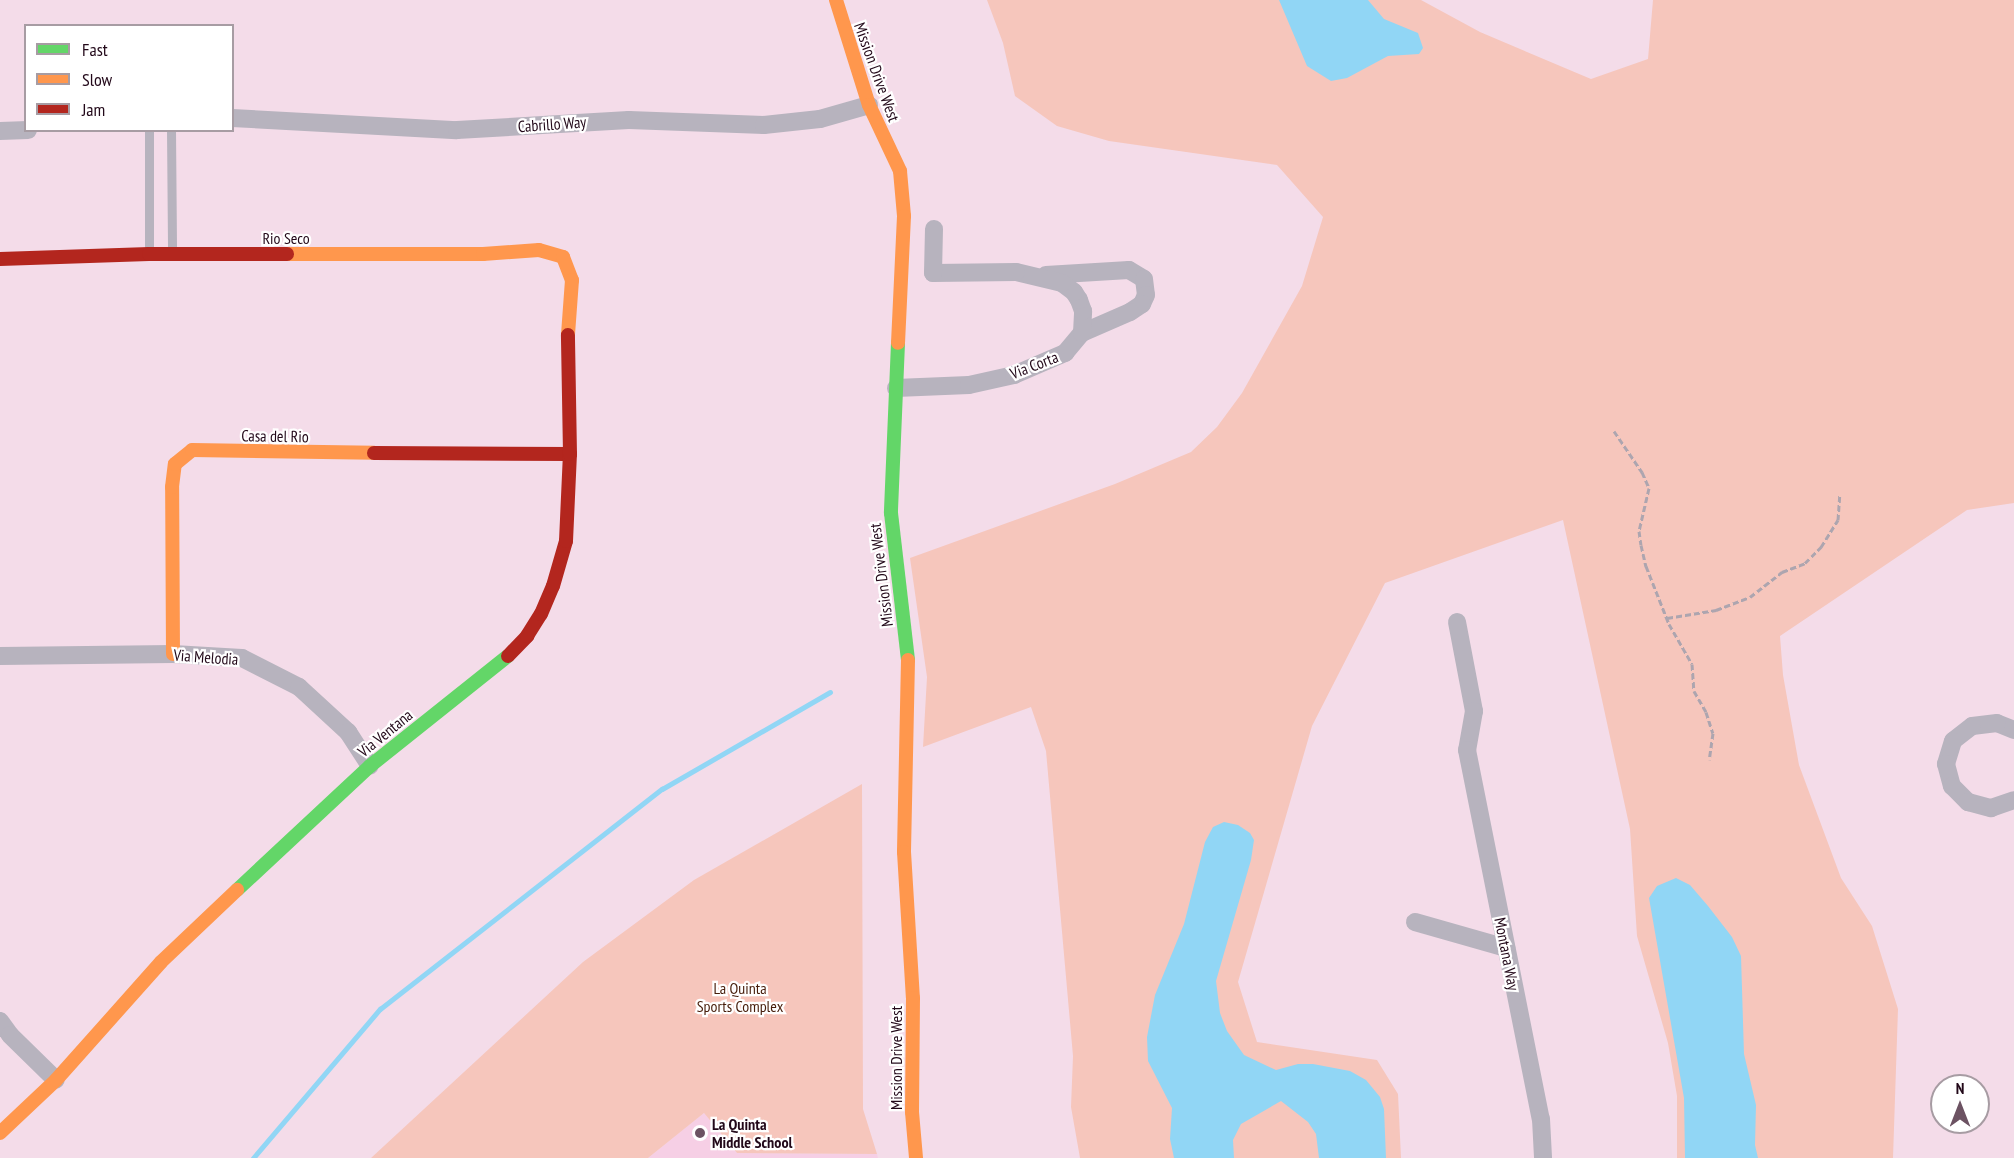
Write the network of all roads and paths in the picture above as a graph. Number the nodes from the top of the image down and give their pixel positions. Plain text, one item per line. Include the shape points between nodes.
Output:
1 (836, 0) edge
2 (869, 105) junction
3 (234, 118) edge
4 (24, 130) edge
5 (0, 132) edge
6 (149, 132) edge
7 (171, 132) edge
8 (934, 229) dead end
9 (149, 254) junction
10 (172, 255) junction
11 (0, 259) edge
12 (567, 263) joint
13 (1038, 276) junction
14 (1082, 333) junction
15 (896, 388) junction
16 (1614, 431) dead end
17 (570, 454) junction
18 (1840, 494) dead end
19 (1667, 618) junction
20 (1457, 622) dead end
21 (173, 654) junction
22 (0, 657) edge
23 (2014, 730) edge
24 (1710, 760) dead end
25 (370, 766) junction
26 (2012, 808) edge
27 (1415, 922) dead end
28 (1506, 948) junction
29 (0, 1021) edge
30 (56, 1080) junction
31 (0, 1132) edge
32 (916, 1158) edge
33 (1543, 1158) edge

1 - 2 street, Mission Drive West
2 - 3 street, Cabrillo Way via 820,119 764,125 629,120 457,130
2 - 15 street, Mission Drive West via 900,171 903,272
4 - 5 street
6 - 9 lane
7 - 10 lane
8 - 13 street via 933,273 1016,272
9 - 10 street, Rio Seco
9 - 11 street, Rio Seco
10 - 12 street, Rio Seco via 483,254 539,250 555,254
12 - 17 street, Via Ventana via 572,280 568,317
13 - 14 street via 1062,283 1074,292 1083,311
13 - 14 street via 1129,270 1144,279 1146,295 1142,304
14 - 15 street, Via Corta via 1065,353 1014,375 969,385
15 - 32 street, Mission Drive West via 891,513 908,661 904,852 913,998 912,1112
16 - 19 path via 1642,472 1648,488 1639,531 1641,545
17 - 21 street, Casa del Rio via 192,450 175,464 172,487
17 - 25 street, Via Ventana via 566,541 553,586 527,636 508,656
18 - 19 path via 1838,520 1805,563 1782,572 1750,597 1716,610
19 - 24 path via 1689,657 1694,691 1710,722
20 - 28 street, Montana Way via 1474,711 1467,750
21 - 22 street, Via Melodia
21 - 25 street, Via Melodia via 242,658 299,687 348,732
23 - 26 street via 1997,723 1972,726 1953,741 1946,764 1952,786 1968,802
25 - 30 street, Via Ventana via 160,962
27 - 28 street
28 - 33 street, Montana Way via 1541,1119
29 - 30 street
30 - 31 street, Via Ventana

